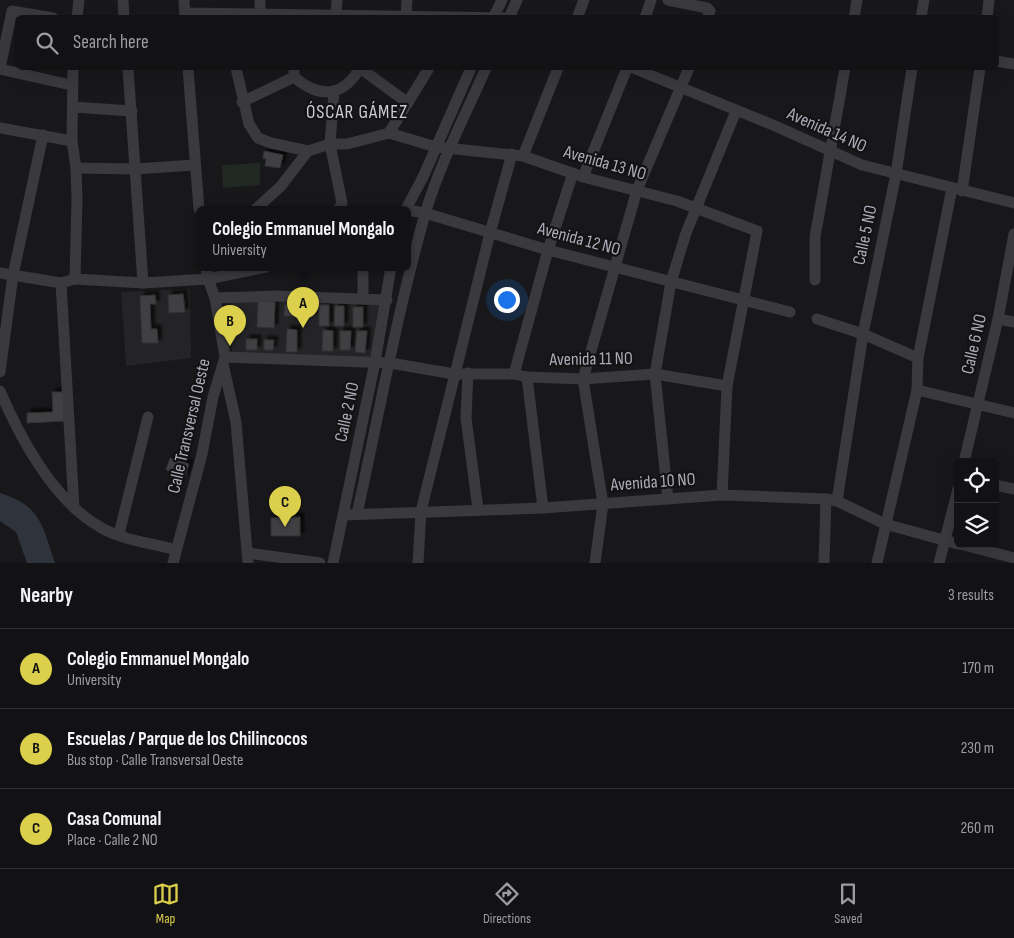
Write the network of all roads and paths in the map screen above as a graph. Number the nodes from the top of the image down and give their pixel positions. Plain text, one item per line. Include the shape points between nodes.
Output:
1 (79, 0) edge
2 (122, 0) edge
3 (184, 0) edge
4 (260, 0) edge
5 (337, 0) edge
6 (407, 0) edge
7 (502, 0) edge
8 (517, 0) edge
9 (584, 0) edge
10 (651, 0) edge
11 (668, 0) edge
12 (857, 0) edge
13 (924, 0) edge
14 (989, 0) edge
15 (260, 14) junction
16 (336, 14) junction
17 (35, 15) edge
18 (77, 15) edge
19 (124, 15) edge
20 (185, 15) edge
21 (243, 15) edge
22 (278, 15) edge
23 (316, 15) edge
24 (355, 15) edge
25 (406, 15) edge
26 (494, 15) edge
27 (510, 15) edge
28 (578, 15) edge
29 (646, 15) edge
30 (708, 15) edge
31 (854, 15) edge
32 (922, 15) edge
33 (987, 15) edge
34 (999, 62) edge
35 (1014, 64) edge
36 (0, 69) edge
37 (73, 70) edge
38 (128, 70) edge
39 (188, 70) edge
40 (236, 70) edge
41 (359, 70) edge
42 (363, 70) edge
43 (428, 70) edge
44 (470, 70) edge
45 (485, 70) edge
46 (557, 70) edge
47 (626, 70) edge
48 (638, 70) edge
49 (687, 70) edge
50 (845, 70) edge
51 (912, 70) edge
52 (980, 70) edge
53 (294, 72) edge
54 (71, 85) junction
55 (681, 87) junction
56 (334, 92) junction
57 (242, 102) junction
58 (408, 103) junction
59 (73, 107) junction
60 (132, 111) junction
61 (736, 111) junction
62 (0, 128) edge
63 (389, 133) junction
64 (43, 136) junction
65 (72, 141) junction
66 (330, 144) junction
67 (436, 147) junction
68 (449, 148) junction
69 (308, 151) junction
70 (830, 152) junction
71 (518, 155) junction
72 (194, 165) junction
73 (76, 168) junction
74 (135, 169) junction
75 (896, 174) junction
76 (578, 175) junction
77 (957, 189) junction
78 (637, 190) junction
79 (1014, 203) edge
80 (199, 206) edge
81 (259, 206) edge
82 (342, 206) edge
83 (408, 206) edge
84 (695, 209) junction
85 (411, 211) edge
86 (426, 213) junction
87 (490, 233) junction
88 (1014, 234) edge
89 (548, 250) junction
90 (614, 266) junction
91 (1011, 270) edge
92 (207, 271) edge
93 (247, 271) edge
94 (362, 271) edge
95 (391, 271) edge
96 (0, 273) edge
97 (13, 275) junction
98 (75, 279) junction
99 (208, 279) junction
100 (815, 280) dead end
101 (672, 282) junction
102 (61, 283) junction
103 (143, 284) junction
104 (215, 298) junction
105 (363, 299) junction
106 (387, 300) junction
107 (743, 302) junction
108 (790, 312) dead end
109 (817, 319) dead end
110 (998, 319) junction
111 (1014, 322) edge
112 (2, 334) edge
113 (863, 334) junction
114 (918, 358) junction
115 (224, 360) junction
116 (375, 362) junction
117 (390, 363) junction
118 (0, 372) edge
119 (454, 374) junction
120 (468, 374) junction
121 (514, 374) junction
122 (655, 374) junction
123 (527, 377) junction
124 (583, 379) junction
125 (727, 386) junction
126 (0, 390) edge
127 (917, 390) junction
128 (978, 405) junction
129 (1014, 413) edge
130 (148, 417) dead end
131 (965, 458) edge
132 (999, 486) edge
133 (1014, 489) edge
134 (722, 494) junction
135 (668, 499) junction
136 (831, 500) junction
137 (954, 503) edge
138 (603, 504) junction
139 (74, 508) junction
140 (543, 508) junction
141 (478, 510) junction
142 (421, 511) junction
143 (357, 514) junction
144 (343, 515) junction
145 (885, 524) junction
146 (119, 534) junction
147 (945, 540) junction
148 (954, 543) edge
149 (975, 548) edge
150 (176, 550) junction
151 (248, 558) edge
152 (1014, 558) edge
153 (173, 563) edge
154 (320, 563) edge
155 (333, 563) edge
156 (418, 563) edge
157 (595, 563) edge
158 (824, 563) edge
159 (877, 563) edge
160 (939, 563) edge

1 - 18 street
2 - 19 street
3 - 20 street
4 - 15 street
5 - 16 street
6 - 25 street
7 - 26 street
8 - 27 street
9 - 28 street
10 - 29 street
11 - 30 street via 707,8
12 - 31 street
13 - 32 street
14 - 33 street
15 - 21 street
15 - 22 street
16 - 23 street
16 - 24 street
17 - 36 street via 12,11
34 - 35 street
36 - 54 street
37 - 54 street
38 - 60 street
39 - 72 street
40 - 57 street
41 - 56 street via 351,82
42 - 58 street
43 - 58 street
44 - 67 street
45 - 68 street
46 - 71 street
47 - 76 street
48 - 55 street, Avenida 14 NO
49 - 55 street
50 - 70 street
51 - 75 street, Calle 5 NO
52 - 77 street
53 - 56 street via 309,87
53 - 57 street
54 - 59 street
55 - 61 street, Avenida 14 NO
55 - 78 street
56 - 66 street
57 - 69 street via 249,124 258,138
58 - 63 street
59 - 60 street
59 - 65 street
60 - 74 street
61 - 70 street, Avenida 14 NO
61 - 84 street
62 - 64 street
63 - 66 street via 348,144
63 - 67 street, Avenida 13 NO
64 - 65 street
64 - 97 street
65 - 73 street
66 - 69 street
66 - 82 street
67 - 68 street, Avenida 13 NO
67 - 83 street
68 - 71 street, Avenida 13 NO
68 - 86 street
69 - 81 street via 281,186
70 - 75 street, Avenida 14 NO
70 - 100 street via 815,237
71 - 76 street, Avenida 13 NO
71 - 87 street
72 - 74 street
72 - 80 street
73 - 74 street
73 - 98 street
74 - 103 street
75 - 77 street, Avenida 14 NO
75 - 113 street, Calle 5 NO
76 - 78 street, Avenida 13 NO
76 - 89 street
77 - 79 street, Avenida 14 NO
77 - 114 street
78 - 84 street, Avenida 13 NO
78 - 90 street
84 - 101 street
84 - 107 street, Avenida 13 NO via 758,233
85 - 86 street, Avenida 12 NO
86 - 87 street, Avenida 12 NO
86 - 117 street
87 - 89 street, Avenida 12 NO
87 - 119 street
88 - 91 street, Calle 6 NO
89 - 90 street, Avenida 12 NO
89 - 121 street
90 - 101 street, Avenida 12 NO
90 - 124 street
91 - 110 street, Calle 6 NO
92 - 99 street, Calle Transversal Oeste
93 - 99 street
94 - 105 street
95 - 106 street, Calle 2 NO
96 - 97 street
97 - 102 street
97 - 112 street
98 - 102 street
98 - 103 street
99 - 103 street
99 - 104 street, Calle Transversal Oeste
101 - 107 street, Avenida 12 NO
101 - 122 street
102 - 139 street
104 - 105 street
104 - 115 street, Calle Transversal Oeste
105 - 106 street
106 - 116 street, Calle 2 NO
107 - 108 street, Avenida 12 NO
107 - 125 street
109 - 113 street
110 - 111 street
110 - 128 street, Calle 6 NO
112 - 118 street
113 - 114 street
113 - 136 street, Calle 5 NO
114 - 127 street
115 - 116 street, Avenida 11 NO
115 - 150 street, Calle Transversal Oeste
115 - 151 street via 236,422
116 - 117 street, Avenida 11 NO
116 - 144 street, Calle 2 NO
117 - 119 street, Avenida 11 NO
117 - 143 street
119 - 120 street, Avenida 11 NO
119 - 142 street
120 - 121 street, Avenida 11 NO
120 - 141 street via 466,418
121 - 123 street, Avenida 11 NO
122 - 124 street, Avenida 11 NO
122 - 125 street, Avenida 11 NO
122 - 135 street
123 - 124 street, Avenida 11 NO
123 - 140 street
124 - 138 street
125 - 134 street
126 - 139 street via 12,419 48,480
127 - 128 street
127 - 145 street
128 - 129 street
128 - 131 street, Calle 6 NO
130 - 146 street
132 - 133 street
134 - 135 street, Avenida 10 NO
134 - 136 street, Avenida 10 NO
135 - 138 street, Avenida 10 NO
136 - 145 street, Avenida 10 NO
136 - 158 street
137 - 147 street
138 - 140 street, Avenida 10 NO
138 - 157 street
139 - 146 street via 100,527
140 - 141 street, Avenida 10 NO
141 - 142 street, Avenida 10 NO
142 - 143 street, Avenida 10 NO
142 - 156 street
143 - 144 street, Avenida 10 NO
144 - 155 street, Calle 2 NO
145 - 147 street, Avenida 10 NO
145 - 159 street
146 - 150 street
147 - 148 street, Avenida 10 NO
147 - 160 street
149 - 152 street, Avenida 10 NO
150 - 153 street, Calle Transversal Oeste
151 - 154 street

